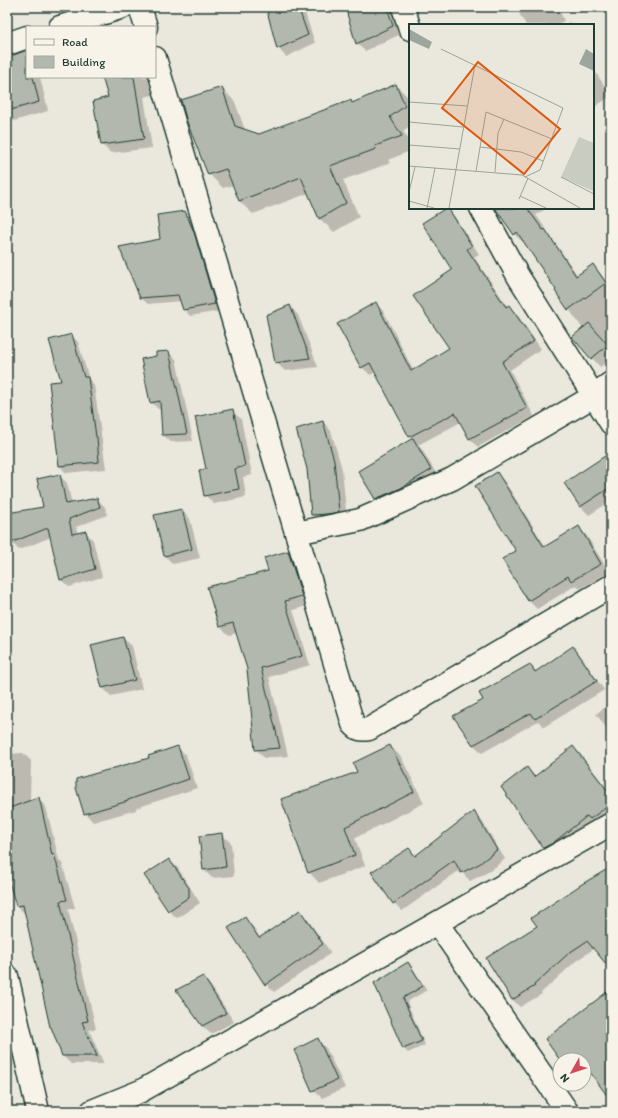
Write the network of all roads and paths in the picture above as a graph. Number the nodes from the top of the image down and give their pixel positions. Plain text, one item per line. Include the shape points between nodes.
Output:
1 (123, 7) edge
2 (140, 7) edge
3 (403, 7) edge
4 (63, 26) edge
5 (146, 26) edge
6 (409, 26) edge
7 (26, 37) edge
8 (7, 44) edge
9 (156, 61) edge
10 (482, 209) edge
11 (611, 382) edge
12 (593, 395) junction
13 (611, 423) edge
14 (296, 533) junction
15 (611, 586) edge
16 (611, 824) edge
17 (437, 923) junction
18 (7, 976) edge
19 (38, 1111) edge
20 (92, 1111) edge
21 (567, 1111) edge

1 - 4 street
2 - 5 street
3 - 6 street
7 - 8 street
9 - 14 street
10 - 12 street via 518,276
11 - 12 street
12 - 13 street
12 - 14 street via 452,479 360,520
14 - 15 street via 353,724 362,730 369,729
16 - 17 street
17 - 20 street via 141,1092
17 - 21 street
18 - 19 street

